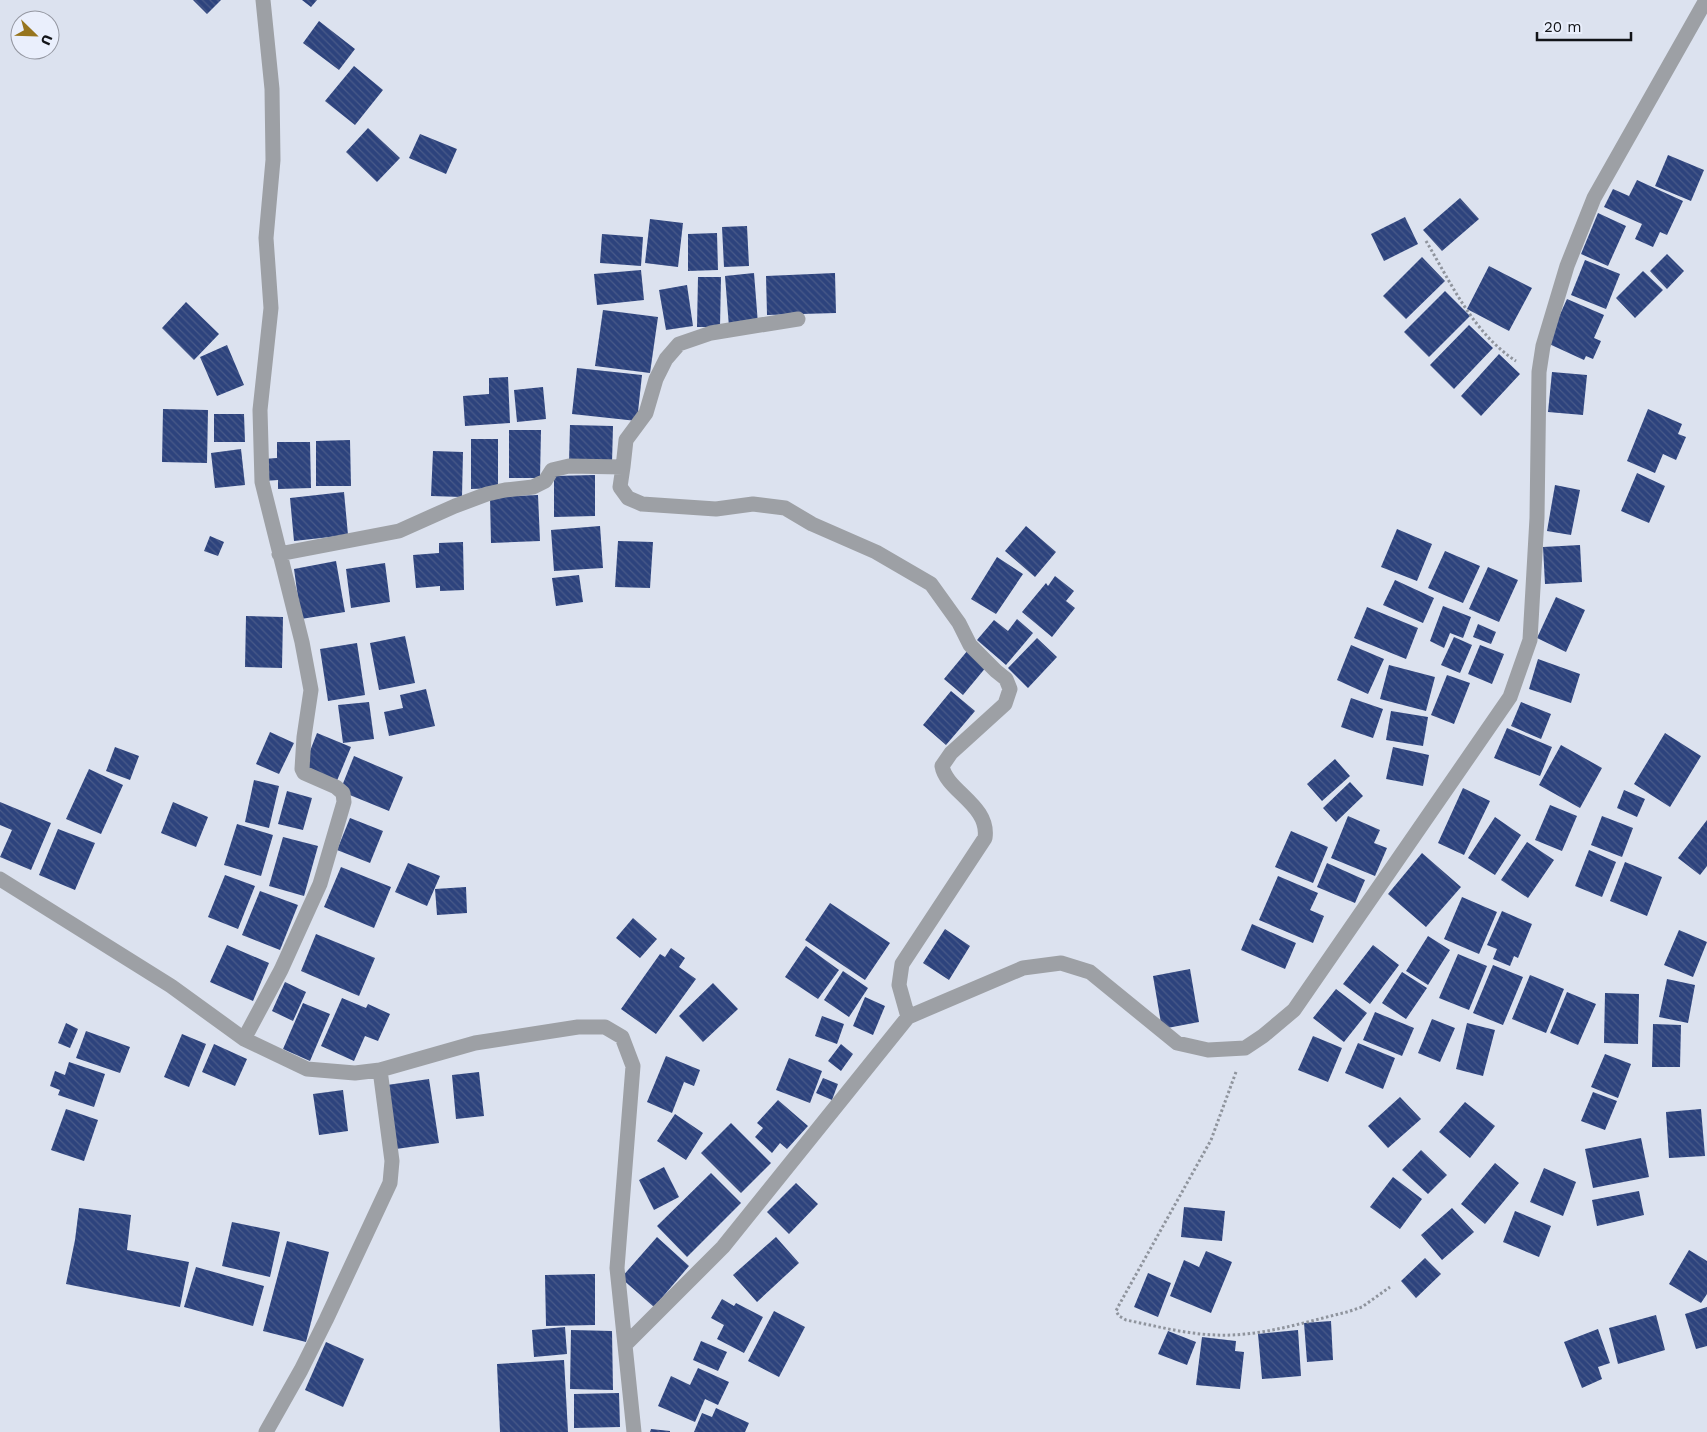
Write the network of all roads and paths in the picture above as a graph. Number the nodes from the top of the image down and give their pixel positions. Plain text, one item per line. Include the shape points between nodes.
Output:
1 (263, 0) edge
2 (1706, 0) edge
3 (1426, 241) dead end
4 (798, 319) dead end
5 (1514, 360) dead end
6 (623, 467) junction
7 (279, 554) junction
8 (0, 879) edge
9 (908, 1017) junction
10 (244, 1039) junction
11 (1245, 1048) junction
12 (380, 1070) junction
13 (1390, 1287) dead end
14 (625, 1345) junction
15 (266, 1432) edge
16 (634, 1432) edge

1 - 7 street via 272,89 273,160 266,238 271,308 260,410 262,482
2 - 11 street via 1594,198 1567,266 1543,346 1539,372 1537,518 1530,640 1510,697 1294,1010
3 - 5 path via 1470,315
4 - 6 street via 711,332 679,344 666,359 656,379 646,413 626,440
6 - 7 street via 569,466 552,470 545,482 533,487 487,494 399,531
6 - 9 street via 620,487 628,498 642,504 716,509 754,504 785,508 812,524 876,552 931,584 960,622 970,645 1006,679 1010,689 1005,704 951,753 942,766 944,773 981,816 985,838 902,964 900,985
7 - 10 street via 311,690 302,769 304,773 336,787 343,793 344,802 320,884 281,970
8 - 10 street via 171,986
9 - 11 street via 1023,968 1061,963 1090,972 1177,1043 1208,1050
9 - 14 street via 724,1246
10 - 12 street via 307,1069 355,1073
11 - 13 path via 1211,1140 1119,1305 1116,1311 1119,1316 1188,1333 1246,1334 1347,1312 1367,1304
12 - 14 street via 476,1043 578,1027 605,1027 622,1037 633,1066 616,1268
12 - 15 street via 392,1161 390,1183 326,1320
14 - 16 street

